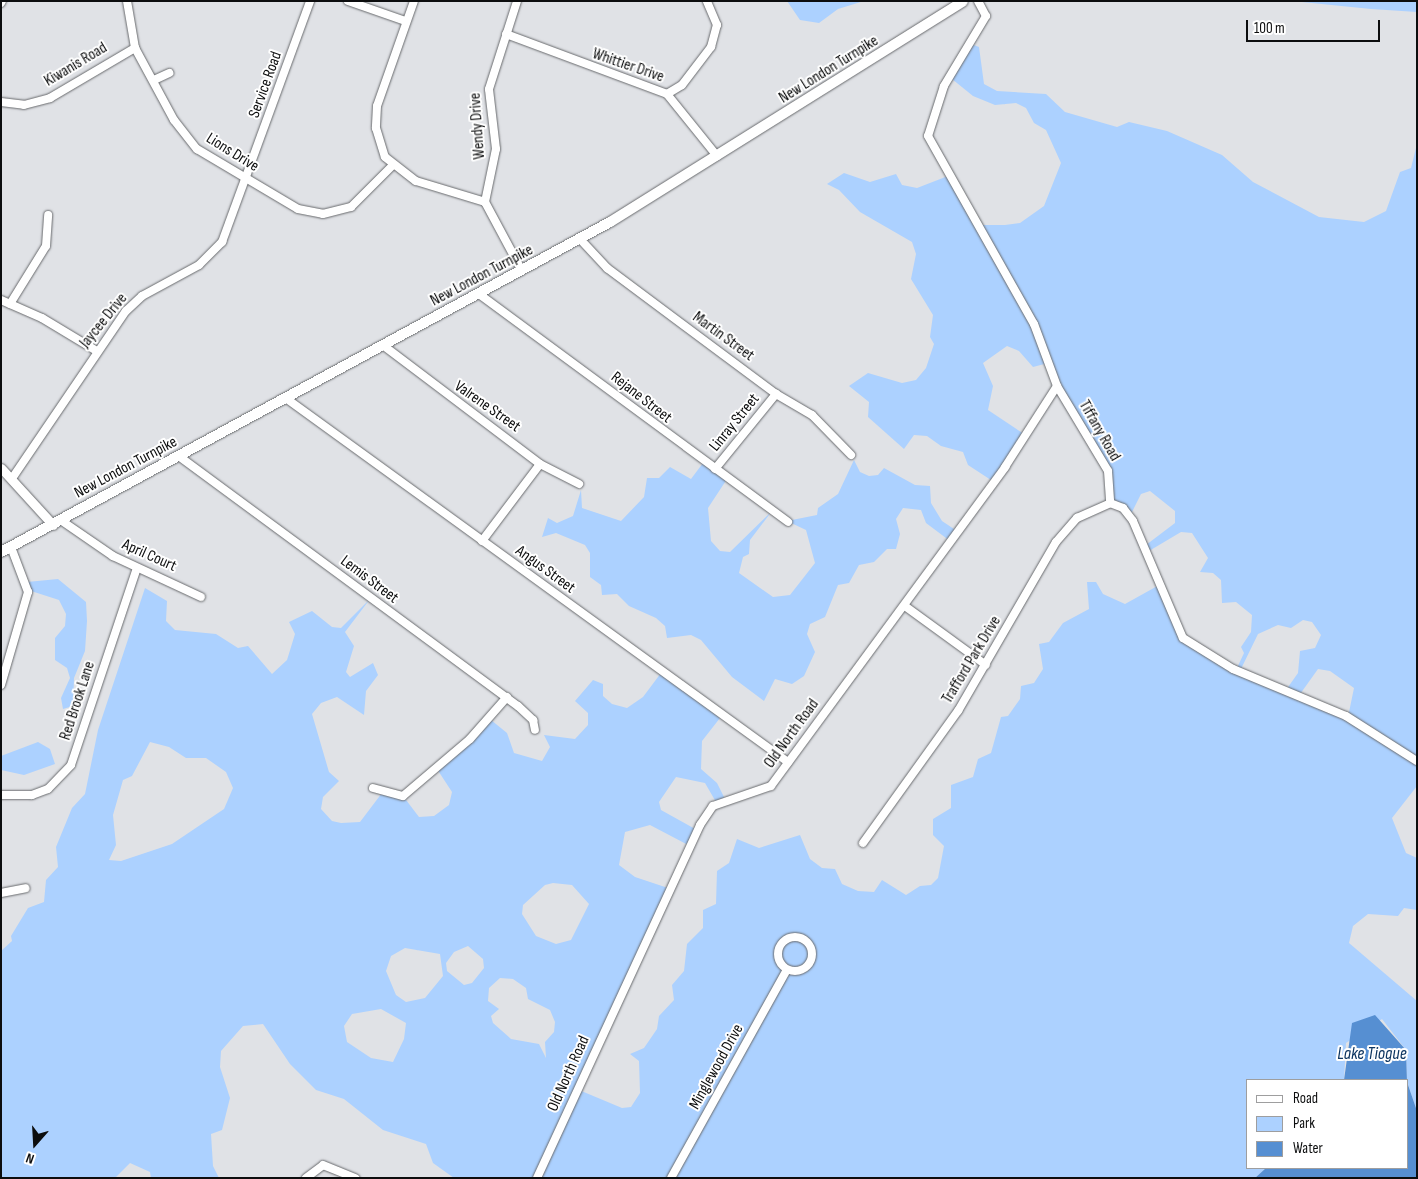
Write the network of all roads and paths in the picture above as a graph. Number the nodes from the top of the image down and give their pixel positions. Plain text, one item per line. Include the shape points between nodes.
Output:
1 (127, 1) edge
2 (310, 1) edge
3 (348, 1) edge
4 (414, 1) edge
5 (517, 1) edge
6 (707, 1) edge
7 (963, 1) edge
8 (978, 1) edge
9 (405, 21) junction
10 (506, 34) junction
11 (134, 48) junction
12 (169, 73) dead end
13 (154, 80) junction
14 (668, 94) junction
15 (1, 102) edge
16 (717, 156) junction
17 (392, 166) junction
18 (246, 178) junction
19 (485, 202) junction
20 (48, 215) dead end
21 (580, 239) junction
22 (522, 271) junction
23 (479, 294) junction
24 (1, 300) edge
25 (10, 304) junction
26 (384, 346) junction
27 (95, 350) junction
28 (1057, 386) junction
29 (776, 394) junction
30 (287, 399) junction
31 (851, 455) dead end
32 (180, 457) junction
33 (540, 464) junction
34 (1, 468) edge
35 (715, 469) junction
36 (13, 477) junction
37 (579, 484) dead end
38 (1110, 503) junction
39 (788, 522) dead end
40 (57, 523) junction
41 (482, 541) junction
42 (11, 548) junction
43 (1, 552) edge
44 (137, 568) junction
45 (201, 597) dead end
46 (905, 606) junction
47 (986, 664) junction
48 (1, 685) edge
49 (507, 697) junction
50 (535, 730) dead end
51 (1417, 761) edge
52 (788, 762) junction
53 (373, 788) dead end
54 (1, 795) edge
55 (863, 843) dead end
56 (26, 888) dead end
57 (1, 893) edge
58 (788, 970) junction
59 (306, 1178) edge
60 (355, 1178) edge
61 (537, 1178) edge
62 (671, 1178) edge

1 - 11 street, Lions Drive
2 - 18 street, Service Road
3 - 9 street
4 - 9 street
5 - 10 street, Wendy Drive
6 - 14 street via 717,25 711,47 682,85
7 - 16 main road, New London Turnpike
8 - 28 street, Tiffany Road via 986,16 944,86 928,136 1034,324
9 - 17 street via 377,106 376,128
10 - 14 street, Whittier Drive
10 - 19 street, Wendy Drive via 489,89 496,149
11 - 13 street, Lions Drive
11 - 15 street, Kiwanis Road via 50,98 24,105
12 - 13 street
13 - 18 street, Lions Drive via 186,139
14 - 16 street, Whittier Drive
16 - 21 main road, New London Turnpike
17 - 18 street, Lions Drive via 351,207 333,214 298,209
17 - 19 street via 429,186
18 - 27 street, Jaycee Drive via 227,232 216,251 199,265 142,296
19 - 22 street
20 - 25 street via 46,246
21 - 22 main road, New London Turnpike
21 - 29 street, Martin Street via 607,268
22 - 23 main road, New London Turnpike
23 - 26 main road, New London Turnpike
23 - 35 street, Rejane Street
24 - 25 street
25 - 27 street
26 - 30 main road, New London Turnpike
26 - 33 street, Valrene Street
27 - 36 street, Jaycee Drive
28 - 38 street, Tiffany Road via 1108,472
28 - 46 street, Old North Road
29 - 31 street, Martin Street via 812,415
29 - 35 street, Linray Street
30 - 32 main road, New London Turnpike
30 - 41 street, Angus Street
32 - 40 main road, New London Turnpike
32 - 49 street, Lemis Street
33 - 37 street, Valrene Street
33 - 41 street
34 - 36 street
35 - 39 street, Rejane Street
36 - 40 street
38 - 47 street, Trafford Park Drive via 1077,518 1056,542
38 - 51 street via 1124,508 1133,521 1183,638 1233,669 1346,716
40 - 42 main road, New London Turnpike
40 - 44 street, April Court
41 - 52 street, Angus Street
42 - 43 main road, New London Turnpike
42 - 48 street via 28,592
44 - 45 street, April Court via 159,574
44 - 54 street, Red Brook Lane via 71,766 48,789 24,796
46 - 47 street
46 - 52 street, Old North Road
47 - 55 street, Trafford Park Drive via 958,711
49 - 50 street, Lemis Street via 533,720
49 - 53 street via 470,739 403,796
52 - 61 street, Old North Road via 771,786 713,806 700,824
56 - 57 street
58 - 58 street via 778,952 782,943 802,938 811,945 807,966
58 - 62 street, Minglewood Drive
59 - 60 street via 323,1165

